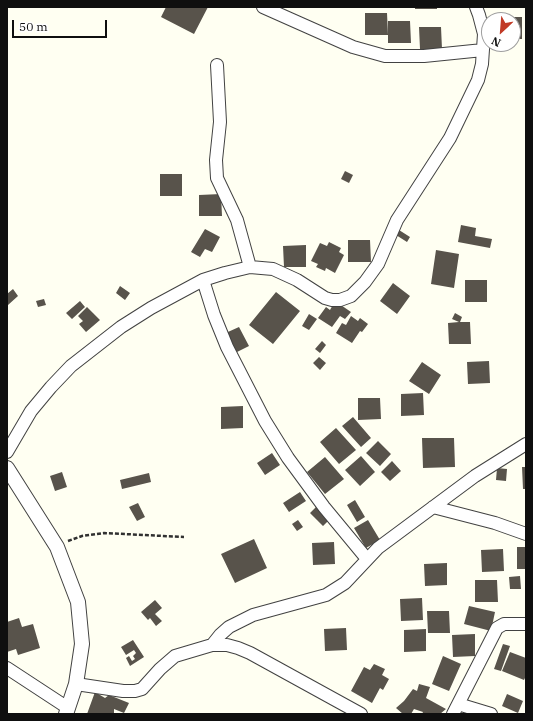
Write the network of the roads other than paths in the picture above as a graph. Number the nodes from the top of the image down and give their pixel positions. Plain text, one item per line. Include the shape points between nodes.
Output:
1 (263, 7) edge
2 (476, 7) edge
3 (481, 22) edge
4 (481, 50) edge
5 (483, 52) edge
6 (217, 65) dead end
7 (250, 267) junction
8 (203, 280) junction
9 (526, 444) edge
10 (7, 452) edge
11 (7, 468) edge
12 (434, 507) junction
13 (526, 534) edge
14 (367, 559) junction
15 (526, 624) edge
16 (212, 645) junction
17 (7, 668) edge
18 (76, 684) junction
19 (333, 699) junction
20 (455, 709) edge
21 (67, 711) edge
22 (339, 714) edge
23 (361, 714) edge
24 (491, 714) edge

1 - 4 street via 353,47 385,56 424,56
2 - 3 street
5 - 7 street via 478,80 450,138 397,220 378,264 351,296 340,300 325,298 297,280 273,269
6 - 7 street via 220,122 217,178 237,220
7 - 8 street
8 - 10 street via 121,327 71,366 31,411
8 - 14 street via 227,346 265,421 324,507
9 - 12 street via 475,476
11 - 18 street via 57,547 78,602 82,644
12 - 13 street via 496,523
12 - 14 street
14 - 16 street via 345,583 326,595 253,615 229,627
15 - 20 street via 504,624 498,628
16 - 18 street via 175,656 142,689 122,691
16 - 19 street via 227,645 250,653
17 - 21 street
18 - 21 street
19 - 22 street
19 - 23 street
20 - 24 street

